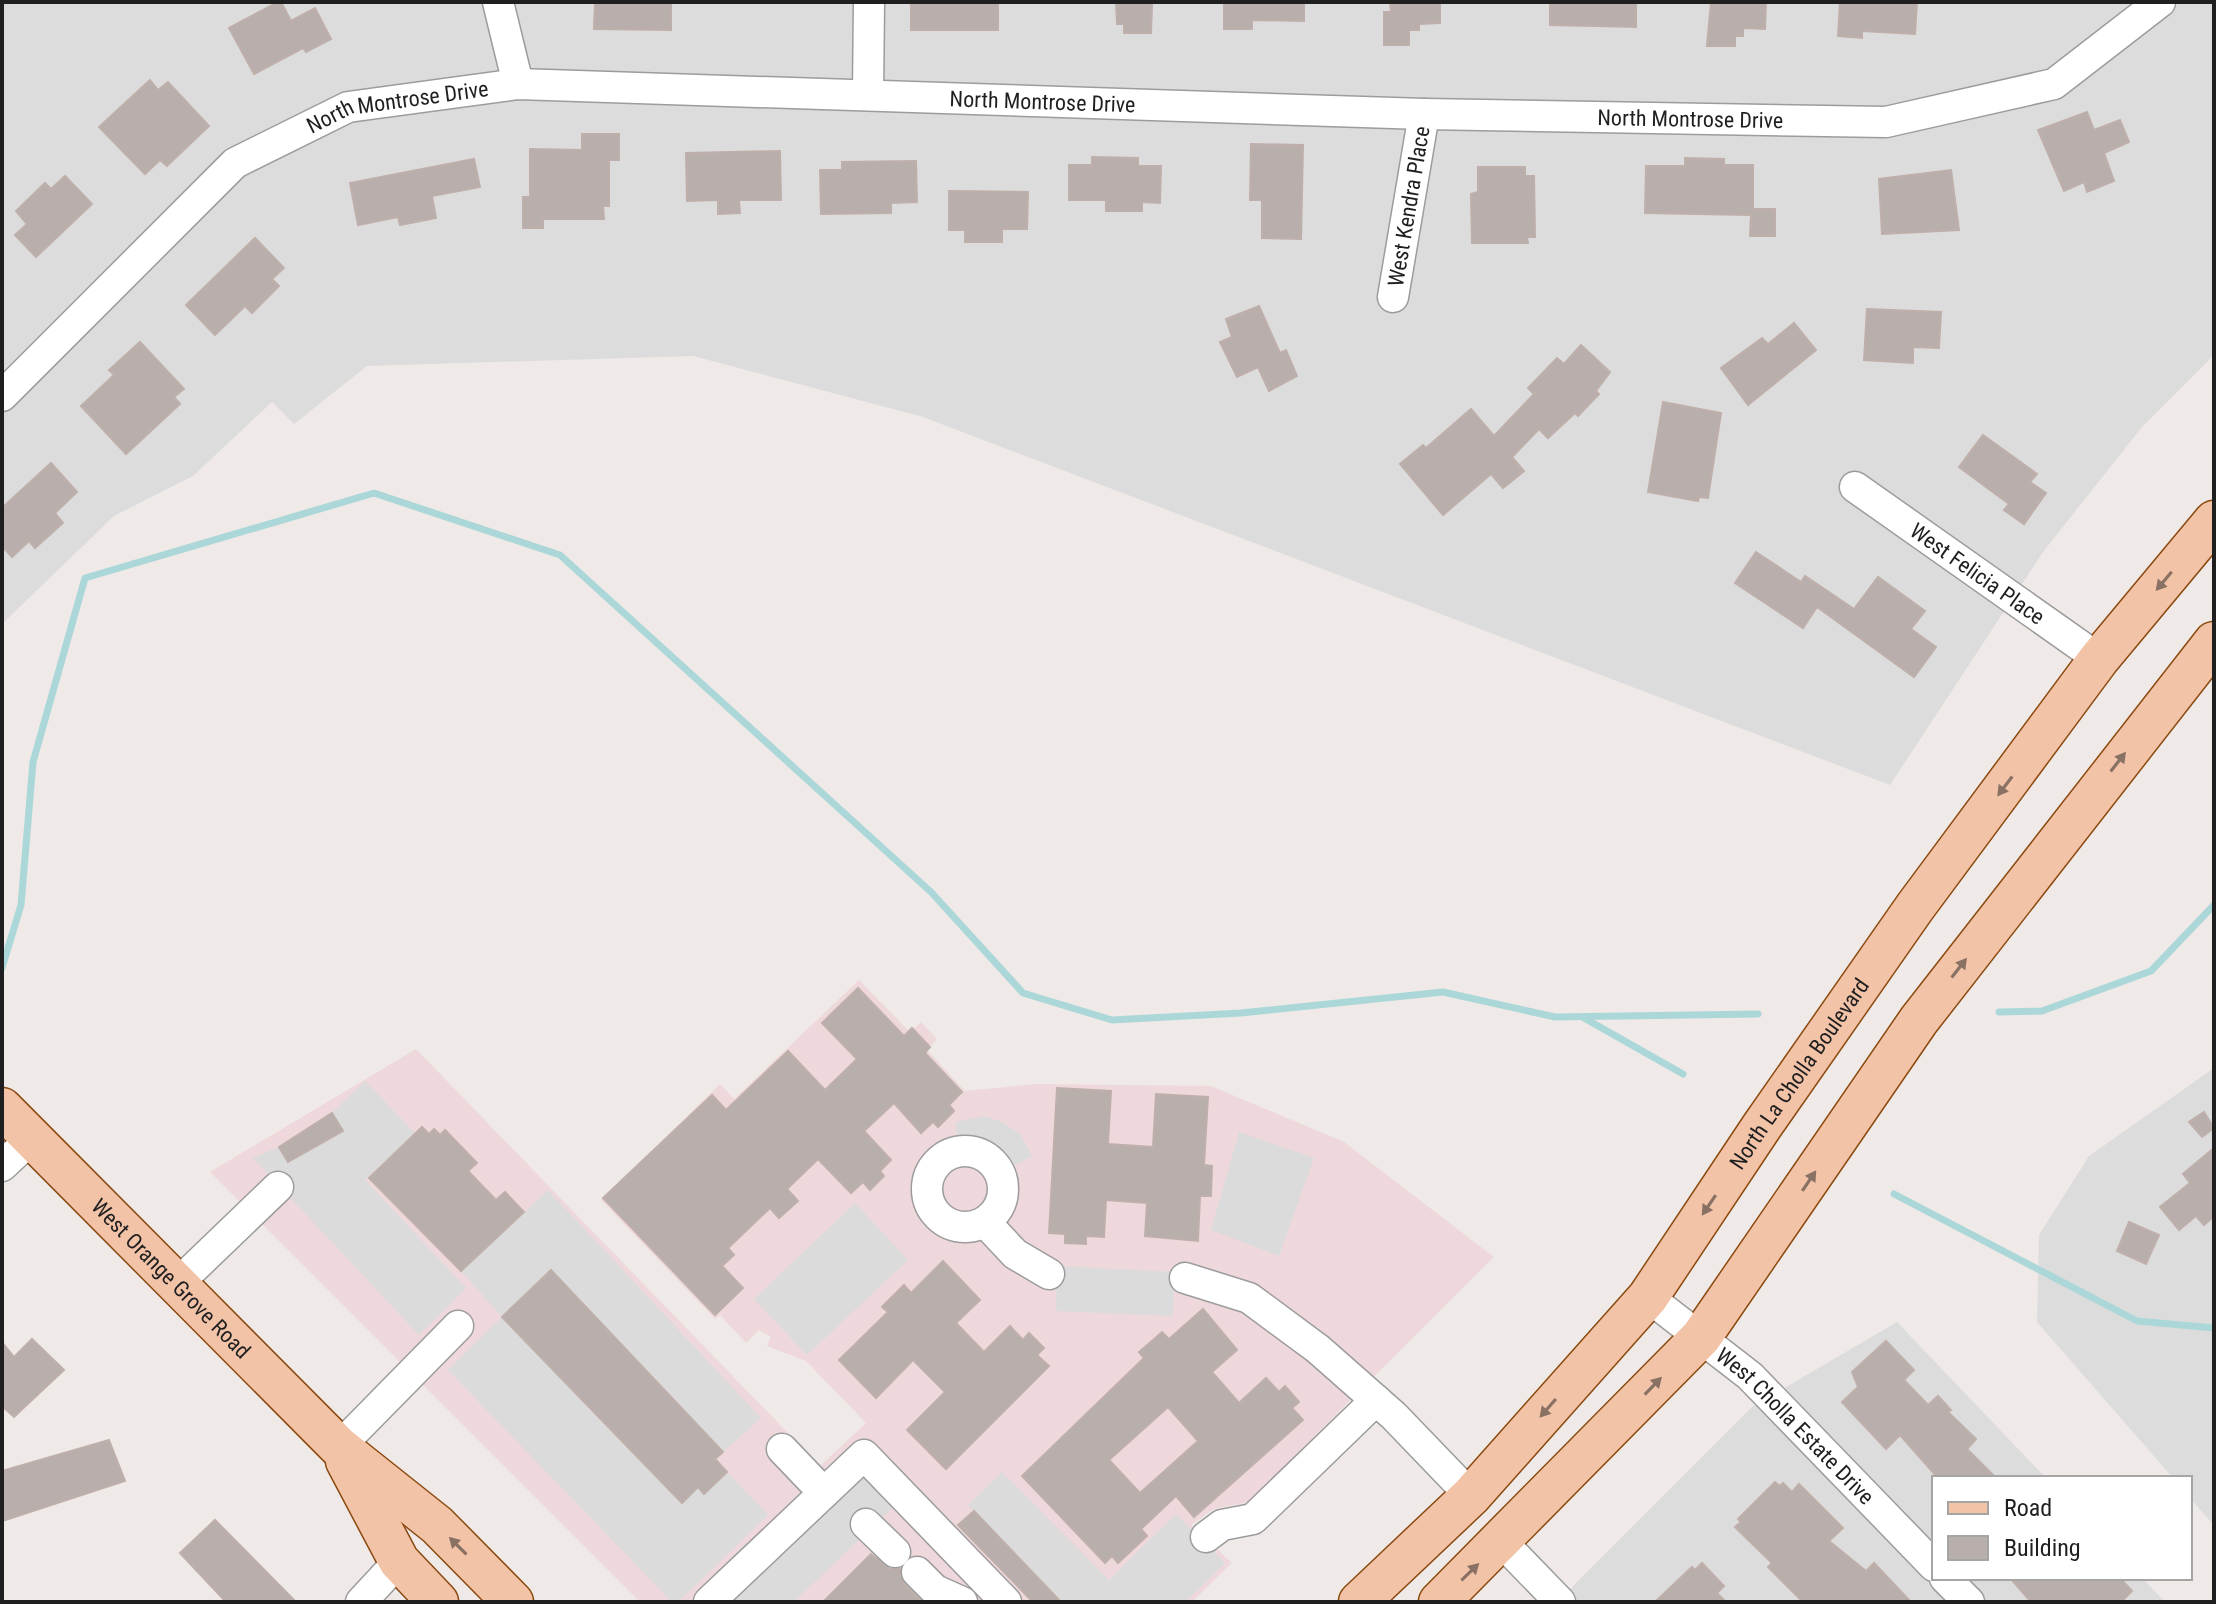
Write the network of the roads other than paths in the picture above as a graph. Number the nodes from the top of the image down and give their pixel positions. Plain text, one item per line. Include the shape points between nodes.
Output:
1 (498, 2) edge
2 (869, 2) edge
3 (2160, 2) edge
4 (518, 84) junction
5 (868, 94) junction
6 (1424, 114) junction
7 (1393, 297) dead end
8 (2, 396) edge
9 (1855, 487) dead end
10 (2214, 521) edge
11 (2214, 642) edge
12 (2099, 659) junction
13 (2, 1108) edge
14 (31, 1139) junction
15 (2, 1166) edge
16 (278, 1187) dead end
17 (985, 1222) dead end
18 (1049, 1274) dead end
19 (1185, 1278) dead end
20 (176, 1285) junction
21 (1648, 1297) junction
22 (458, 1326) dead end
23 (1701, 1337) junction
24 (1376, 1400) junction
25 (339, 1447) junction
26 (782, 1449) dead end
27 (824, 1493) junction
28 (1471, 1496) junction
29 (866, 1524) dead end
30 (1206, 1537) dead end
31 (1501, 1541) junction
32 (895, 1552) dead end
33 (399, 1561) junction
34 (1932, 1564) edge
35 (917, 1572) dead end
36 (1947, 1580) edge
37 (361, 1602) edge
38 (438, 1602) edge
39 (513, 1602) edge
40 (709, 1602) edge
41 (962, 1602) edge
42 (1006, 1602) edge
43 (1359, 1602) edge
44 (1439, 1602) edge
45 (1560, 1602) edge
46 (1969, 1602) edge

1 - 4 street
2 - 5 street
3 - 6 street, North Montrose Drive via 2054,84 1886,122
4 - 5 street, North Montrose Drive
4 - 8 street, North Montrose Drive via 348,107 235,163
5 - 6 street, North Montrose Drive
6 - 7 street, West Kendra Place
9 - 12 street, West Felicia Place
10 -> 12 main road, North La Cholla Boulevard
23 -> 11 main road via 1919,1020
12 -> 21 main road, North La Cholla Boulevard via 1906,920
13 - 14 main road, West Orange Grove Road
14 - 15 street
14 - 20 main road, West Orange Grove Road
16 - 20 street
17 - 18 street via 1015,1254
19 - 24 street via 1249,1298
20 - 25 main road, West Orange Grove Road
21 - 23 street, West Cholla Estate Drive
21 -> 28 main road, North La Cholla Boulevard
22 - 25 street
31 -> 23 main road
23 - 34 street, West Cholla Estate Drive via 1750,1376
24 - 28 street
24 - 30 street via 1253,1519 1222,1525
25 - 33 main road, West Orange Grove Road
39 -> 25 main road, West Orange Grove Road via 437,1525
26 - 27 street
27 - 40 street
27 - 42 street via 864,1455
28 - 43 main road, North La Cholla Boulevard
29 - 32 street
44 -> 31 main road
31 - 45 street
33 - 37 street
33 - 38 main road, West Orange Grove Road
35 - 41 street via 935,1590
36 - 46 street

